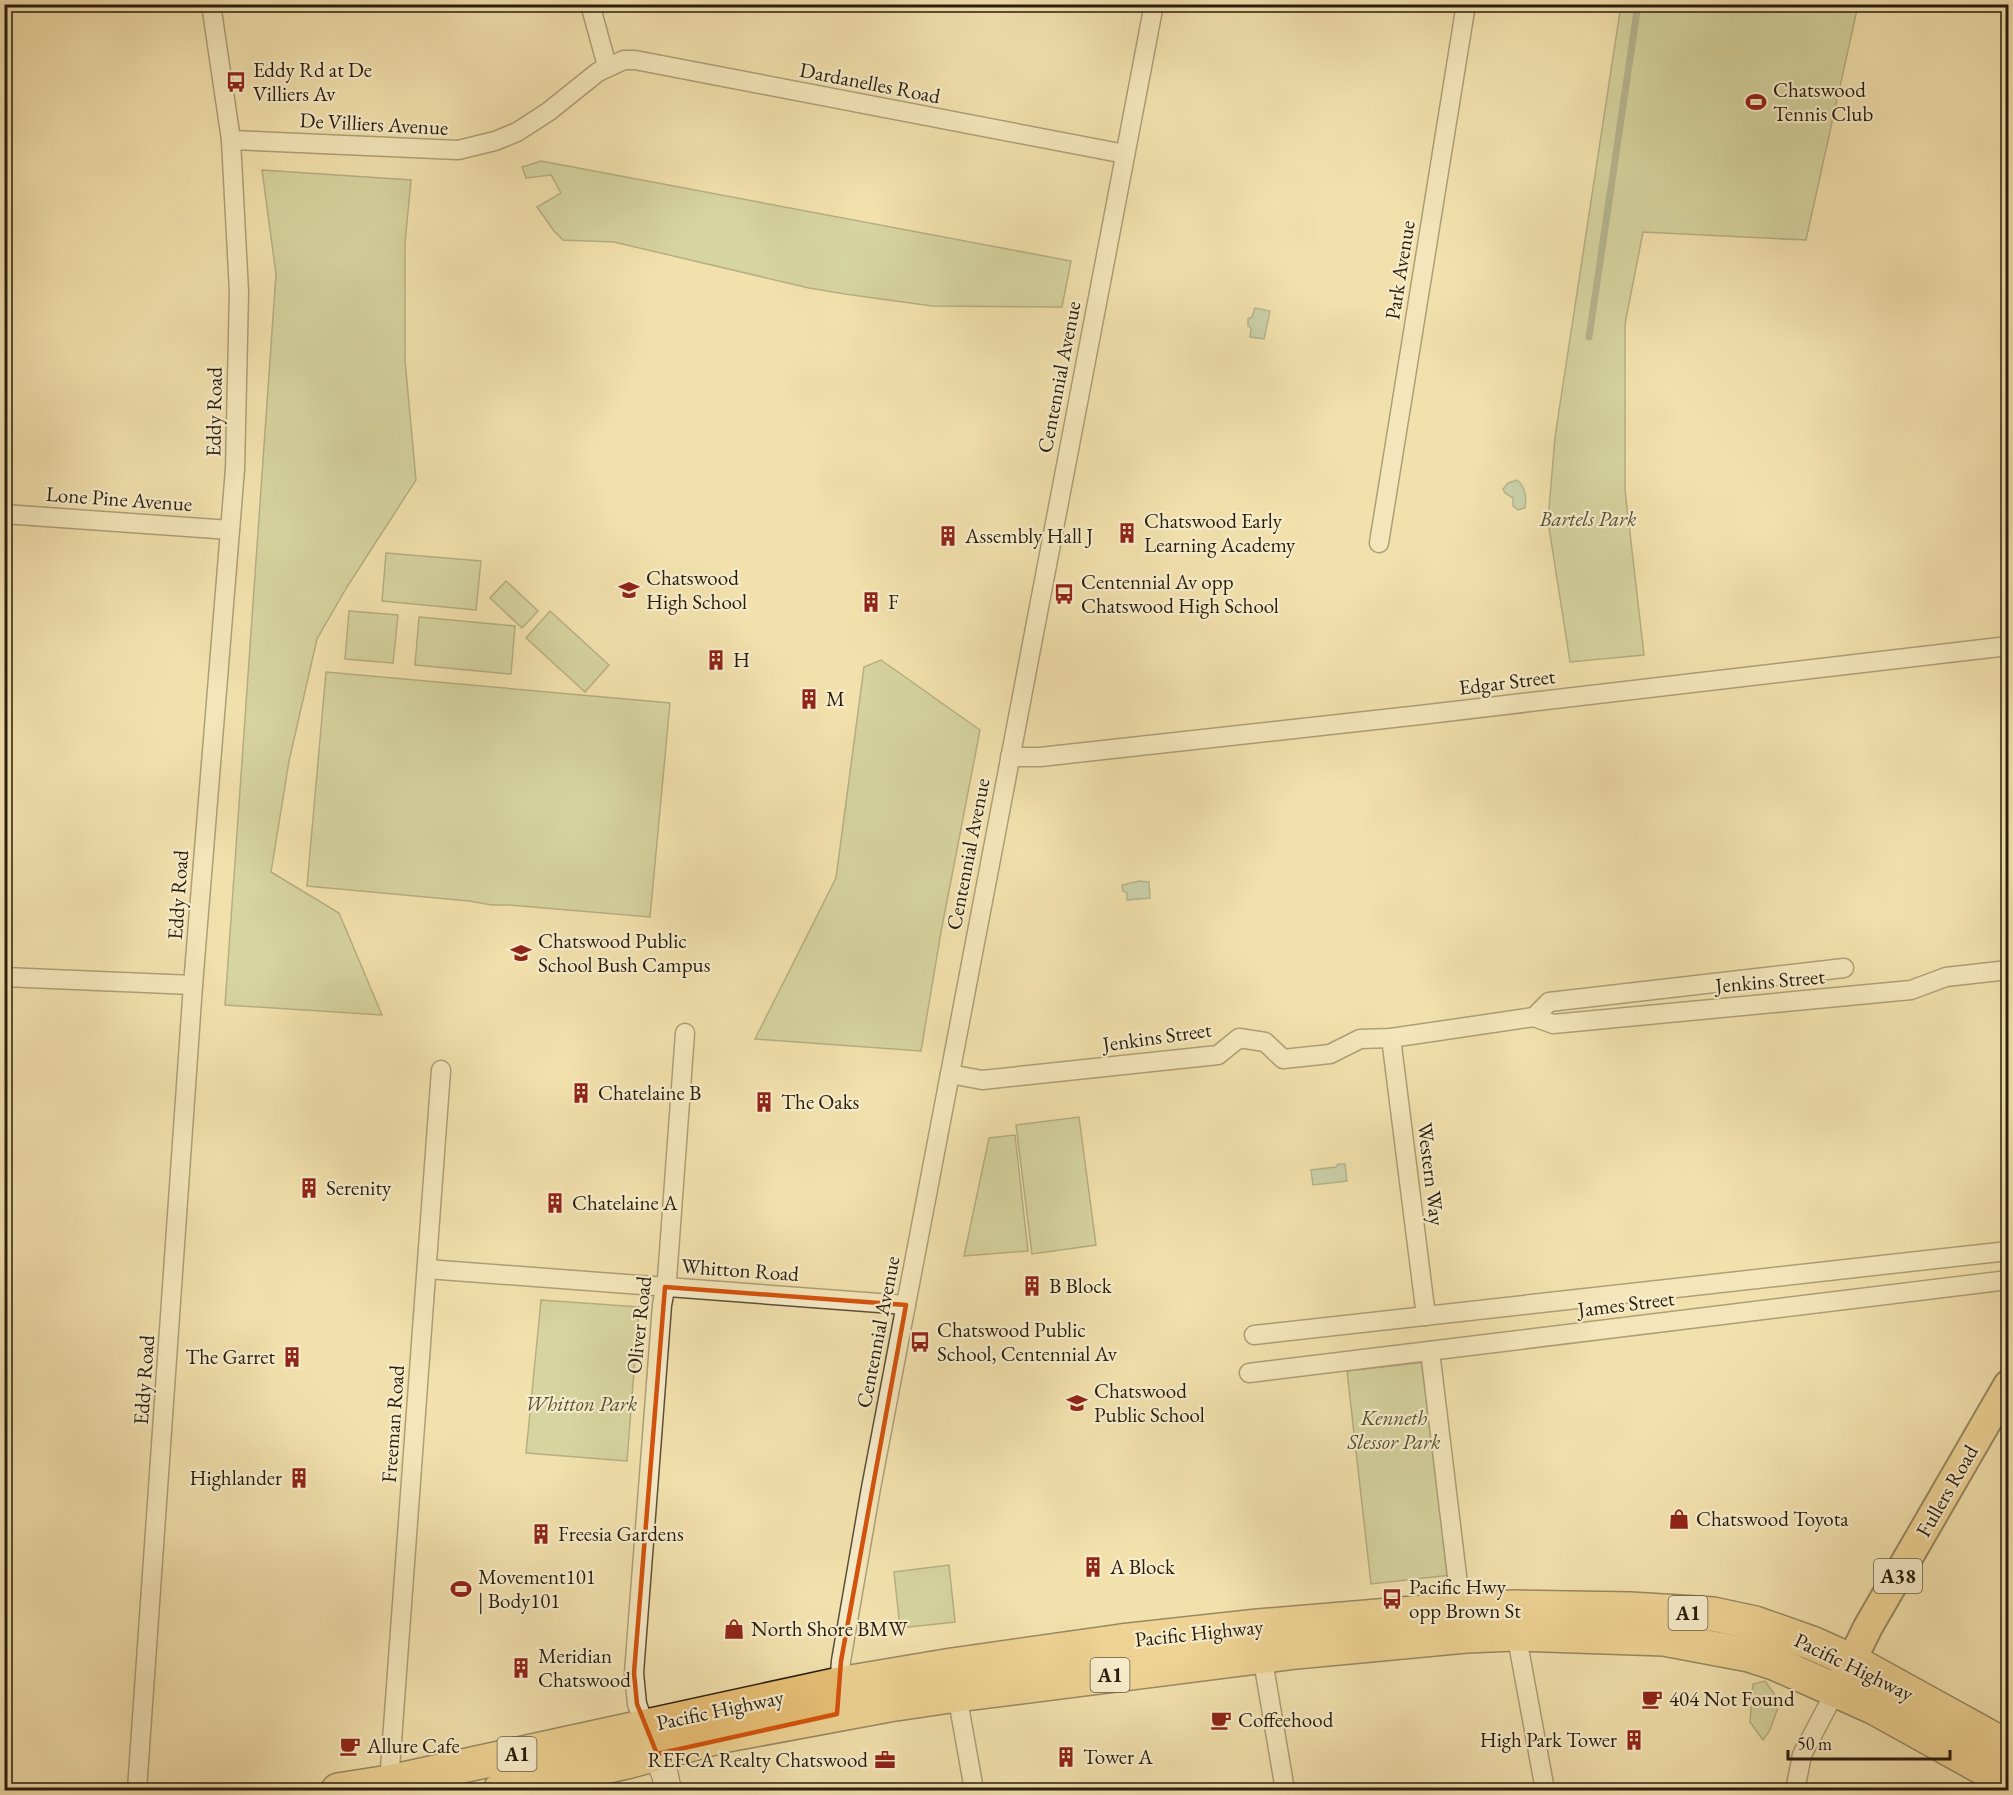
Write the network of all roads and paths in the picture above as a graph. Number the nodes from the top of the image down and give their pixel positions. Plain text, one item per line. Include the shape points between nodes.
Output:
1 (211, 4) edge
2 (590, 4) edge
3 (1154, 4) edge
4 (1466, 4) edge
5 (607, 66) junction
6 (231, 140) junction
7 (1125, 154) junction
8 (4, 514) edge
9 (230, 530) junction
10 (1379, 543) dead end
11 (2008, 646) edge
12 (1010, 757) junction
13 (1844, 968) dead end
14 (2008, 970) edge
15 (4, 977) edge
16 (193, 985) junction
17 (1534, 1017) junction
18 (685, 1033) dead end
19 (1391, 1038) junction
20 (441, 1070) dead end
21 (950, 1074) junction
22 (2008, 1251) edge
23 (427, 1269) junction
24 (2008, 1280) edge
25 (665, 1287) junction
26 (906, 1305) junction
27 (1426, 1316) junction
28 (1254, 1335) dead end
29 (1430, 1351) junction
30 (1249, 1373) dead end
31 (2008, 1385) edge
32 (1461, 1609) junction
33 (1515, 1620) junction
34 (1260, 1642) junction
35 (1852, 1661) junction
36 (954, 1680) junction
37 (1836, 1690) junction
38 (838, 1699) junction
39 (651, 1740) junction
40 (2008, 1747) edge
41 (389, 1782) junction
42 (2008, 1782) edge
43 (137, 1791) edge
44 (338, 1791) edge
45 (500, 1791) edge
46 (668, 1791) edge
47 (974, 1791) edge
48 (1285, 1791) edge
49 (1545, 1791) edge
50 (1795, 1791) edge

1 - 6 street, Eddy Road
2 - 5 street
3 - 7 street, Centennial Avenue
4 - 10 street, Park Avenue
5 - 6 street, De Villiers Avenue via 517,132 458,150
5 - 7 street, Dardanelles Road via 635,60
6 - 9 street, Eddy Road via 239,292
7 - 12 street, Centennial Avenue
8 - 9 street, Lone Pine Avenue
9 - 16 street, Eddy Road
11 - 12 street, Edgar Street via 1420,715 1040,757
12 - 21 street, Centennial Avenue
13 - 17 street, Jenkins Street via 1549,1002
14 - 17 street, Jenkins Street via 1946,977 1911,990 1553,1024
15 - 16 street
16 - 43 street, Eddy Road
17 - 19 street, Jenkins Street
18 - 25 street, Oliver Road
19 - 21 street, Jenkins Street via 1360,1039 1330,1054 1283,1059 1265,1042 1239,1038 1218,1055 982,1080
19 - 27 street, Western Way
20 - 23 street, Freeman Road
21 - 26 street, Centennial Avenue
22 - 27 street, James Street
23 - 25 street, Whitton Road
23 - 41 street, Freeman Road
24 - 29 street, James Street
25 - 26 street, Whitton Road
25 - 39 street, Oliver Road via 634,1673 637,1704
26 - 38 street, Centennial Avenue via 841,1661
27 - 28 street, James Street
29 - 30 street, James Street
29 - 32 street
31 - 35 main road, Fullers Road / A38
32 - 33 highway, Pacific Highway / A1
32 - 34 highway, Pacific Highway / A1
33 - 34 highway, Pacific Highway / A1 via 1466,1636
33 - 35 highway, Pacific Highway / A1 via 1630,1609 1713,1614 1755,1623
33 - 37 highway, Pacific Highway / A1 via 1714,1648 1774,1663
33 - 49 street
34 - 36 highway, Pacific Highway / A1
34 - 48 street
35 - 37 main road, A38
35 - 40 highway, Pacific Highway / A1
36 - 38 highway, Pacific Highway / A1
36 - 47 street
37 - 42 highway, Pacific Highway / A1
37 - 50 street via 1802,1755
38 - 39 highway, Pacific Highway / A1 via 722,1736
39 - 41 highway, Pacific Highway / A1
39 - 45 highway, Pacific Highway / A1 via 548,1781
39 - 46 main road
41 - 44 highway, Pacific Highway / A1

